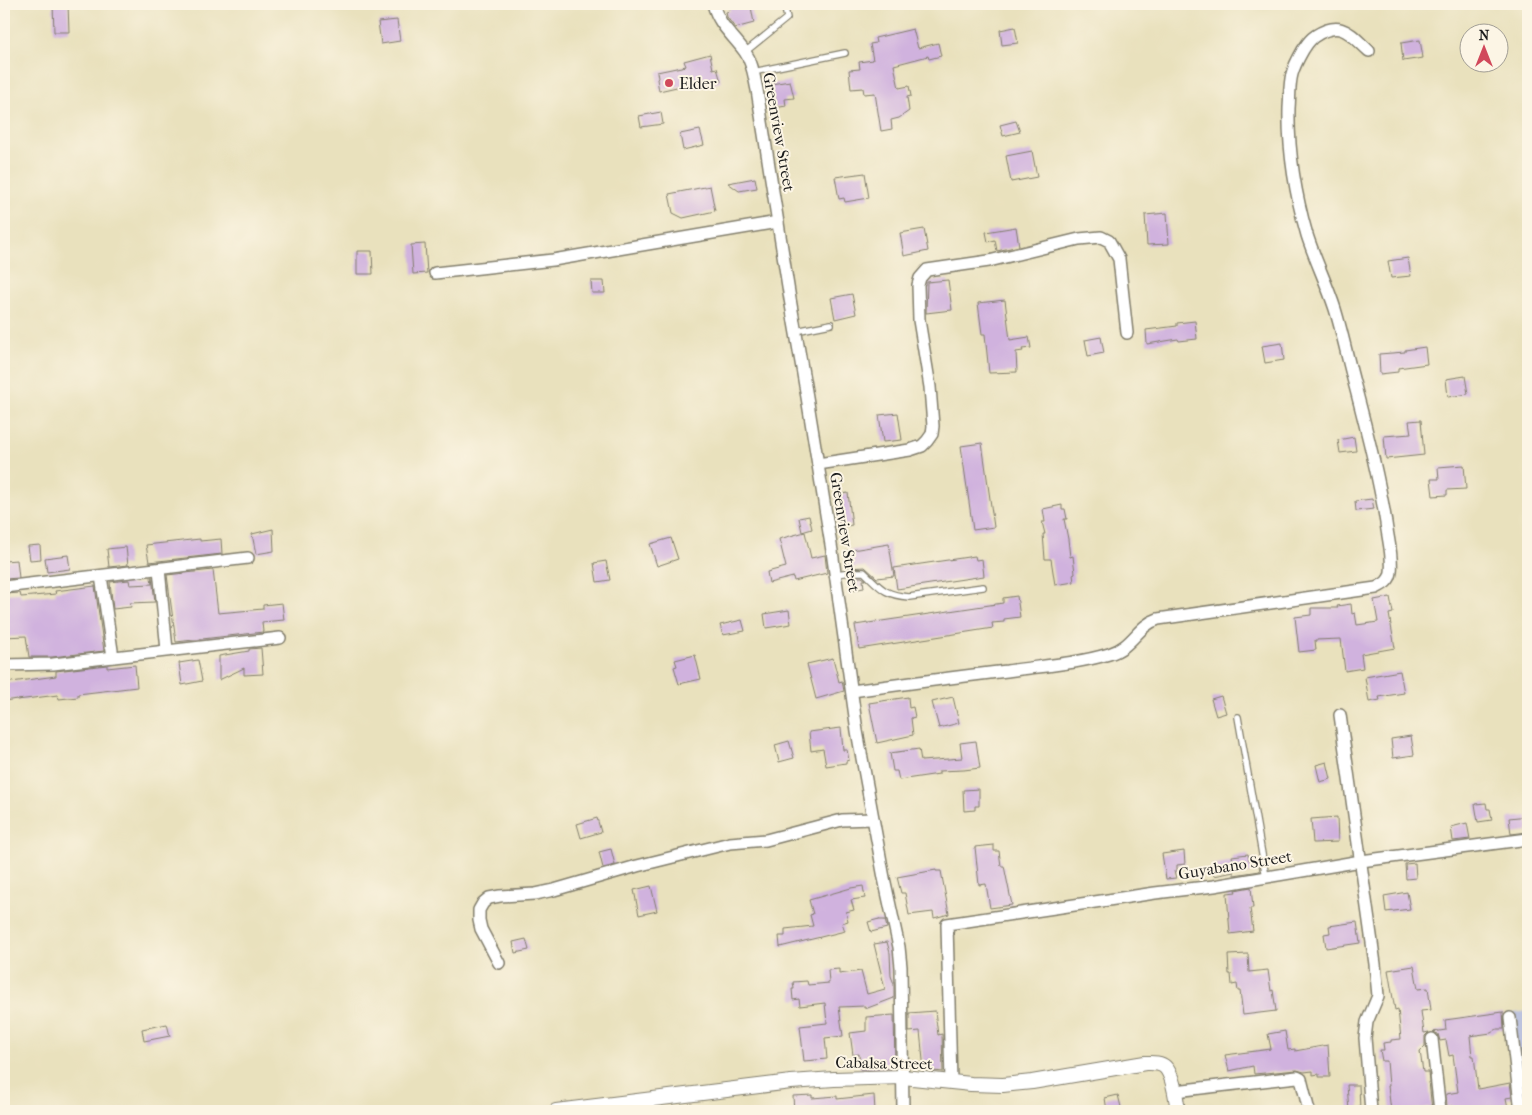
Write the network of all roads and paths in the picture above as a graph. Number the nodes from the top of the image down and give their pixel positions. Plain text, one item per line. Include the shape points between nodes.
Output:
1 (713, 4) edge
2 (784, 4) edge
3 (1369, 51) dead end
4 (745, 52) junction
5 (845, 53) dead end
6 (753, 72) junction
7 (778, 222) junction
8 (435, 273) dead end
9 (831, 324) dead end
10 (796, 331) junction
11 (1127, 333) dead end
12 (818, 464) junction
13 (248, 558) dead end
14 (159, 570) junction
15 (835, 574) junction
16 (101, 576) junction
17 (4, 587) edge
18 (983, 587) dead end
19 (280, 638) dead end
20 (168, 650) junction
21 (113, 656) junction
22 (4, 665) edge
23 (852, 691) junction
24 (1340, 715) dead end
25 (1238, 717) dead end
26 (874, 819) junction
27 (1528, 839) edge
28 (1361, 861) junction
29 (1266, 877) junction
30 (499, 963) dead end
31 (1510, 1018) dead end
32 (1432, 1039) dead end
33 (903, 1078) junction
34 (951, 1082) junction
35 (1175, 1091) junction
36 (556, 1111) edge
37 (903, 1111) edge
38 (1178, 1111) edge
39 (1309, 1111) edge
40 (1371, 1111) edge
41 (1440, 1111) edge
42 (1521, 1111) edge

1 - 4 street, Greenview Street via 724,28
2 - 4 lane via 787,18
3 - 23 street via 1340,28 1332,28 1310,40 1292,73 1289,129 1299,201 1335,308 1383,502 1391,558 1391,572 1386,583 1376,588 1158,619 1150,622 1123,648 1110,654 1061,664
4 - 6 street, Greenview Street
5 - 6 lane
6 - 7 street, Greenview Street
7 - 8 street via 553,260
7 - 10 street, Greenview Street
9 - 10 lane
10 - 12 street, Greenview Street
11 - 12 street via 1119,258 1109,241 1101,237 1079,239 989,261 928,270 918,285 932,434 922,446 910,450
12 - 15 street, Greenview Street
13 - 14 street
14 - 16 street
14 - 20 street
15 - 18 lane via 864,572 882,590 904,597
15 - 23 street, Greenview Street
16 - 17 street
16 - 21 street
19 - 20 street
20 - 21 street
21 - 22 street via 53,664
23 - 26 street, Greenview Street
24 - 28 street
25 - 29 lane
26 - 30 street via 842,820 766,840 730,843 554,890 489,898 479,910 478,920
26 - 33 street, Greenview Street via 899,947
27 - 28 street, Guyabano Street
28 - 29 street, Guyabano Street
28 - 40 street via 1378,996 1367,1022 1366,1038
29 - 34 street, Guyabano Street via 947,924
31 - 42 street
32 - 41 street
33 - 34 street, Cabalsa Street
33 - 36 street, Cabalsa Street via 791,1082
33 - 37 street, Greenview Street
34 - 35 street, Cabalsa Street via 1002,1085 1156,1063 1164,1066
35 - 38 street, Cabalsa Street
35 - 39 street via 1297,1077 1302,1078

